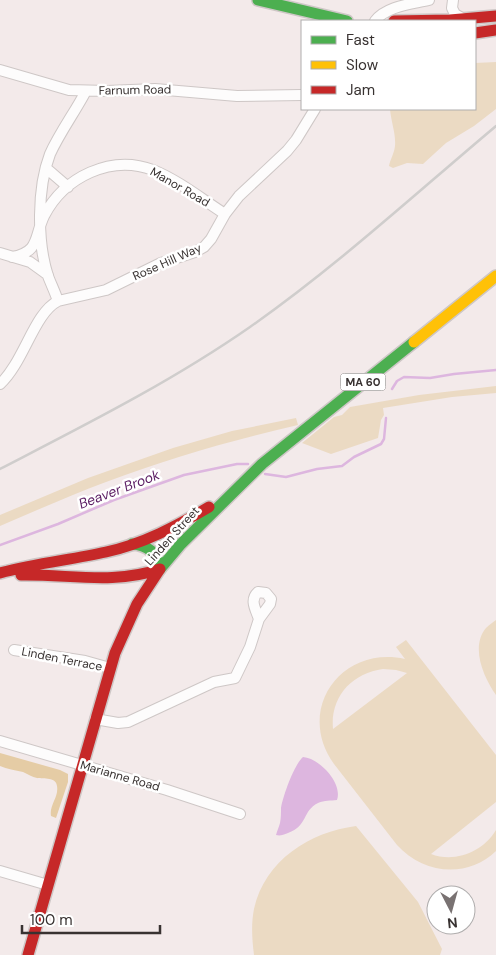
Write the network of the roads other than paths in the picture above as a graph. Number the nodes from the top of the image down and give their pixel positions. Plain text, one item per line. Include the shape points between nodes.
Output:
1 (258, 0) edge
2 (429, 0) edge
3 (453, 0) edge
4 (496, 16) edge
5 (467, 19) junction
6 (328, 20) edge
7 (376, 20) edge
8 (430, 20) edge
9 (496, 30) edge
10 (476, 33) edge
11 (0, 70) edge
12 (86, 91) junction
13 (301, 95) edge
14 (314, 110) edge
15 (46, 168) junction
16 (68, 187) junction
17 (225, 214) junction
18 (40, 228) junction
19 (0, 254) edge
20 (12, 257) junction
21 (48, 275) junction
22 (496, 276) edge
23 (58, 301) junction
24 (0, 384) edge
25 (234, 491) junction
26 (132, 544) junction
27 (160, 569) junction
28 (0, 573) edge
29 (0, 577) edge
30 (118, 579) junction
31 (138, 604) junction
32 (259, 620) dead end
33 (14, 650) dead end
34 (110, 668) junction
35 (95, 719) junction
36 (0, 741) edge
37 (82, 765) junction
38 (240, 814) dead end
39 (0, 871) edge
40 (48, 885) junction
41 (28, 955) edge

1 - 6 main road
2 - 7 street via 391,10
3 - 5 street via 454,14
4 - 5 main road
5 - 8 main road
9 - 10 main road
11 - 12 street, Farnum Road via 69,90
12 - 13 street, Farnum Road via 155,89 237,96
12 - 15 street via 58,138
14 - 17 street, Rose Hill Way via 292,145 250,184
15 - 16 street
15 - 18 street via 41,191
16 - 17 street, Manor Road via 88,173 103,168 139,166 171,180
16 - 18 street, Manor Road via 51,206
17 - 23 street, Rose Hill Way via 211,239 195,252 160,262 106,290
18 - 20 street, Manor Road via 30,251
18 - 21 street
19 - 20 street
20 - 21 street via 30,262
21 - 23 street
22 - 25 main road, Linden Street / MA 60 via 284,445
23 - 24 street via 47,309 21,357
25 - 26 main road, MA 60 via 172,528
25 - 27 main road, Linden Street / MA 60
26 - 27 main road via 152,550
26 - 28 main road, MA 60
27 - 30 main road
27 - 31 main road, Linden Street
29 - 30 main road via 39,574
30 - 31 main road via 131,586
31 - 34 main road, Linden Street
32 - 35 street via 235,678 213,682 128,722
33 - 34 street, Linden Terrace
34 - 35 main road, Linden Street
35 - 37 main road, Linden Street
36 - 37 street, Marianne Road
37 - 38 street, Marianne Road
37 - 40 main road, Linden Street
39 - 40 street
40 - 41 main road, Linden Street

